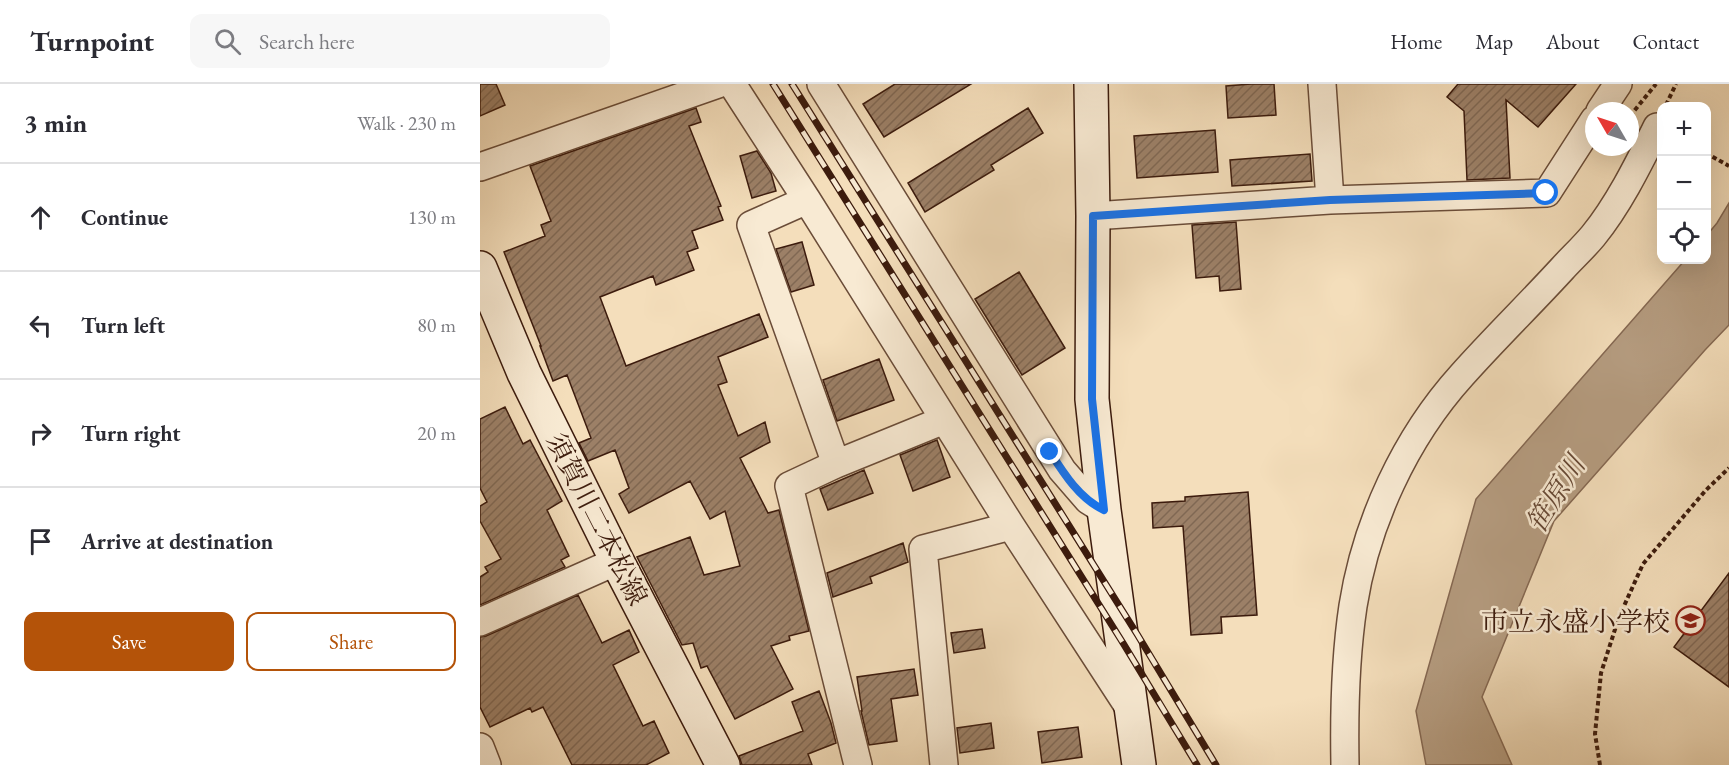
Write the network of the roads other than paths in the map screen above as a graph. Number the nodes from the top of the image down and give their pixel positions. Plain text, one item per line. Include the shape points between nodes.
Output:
1 (718, 84) edge
2 (732, 84) edge
3 (821, 84) edge
4 (1091, 84) edge
5 (1322, 84) edge
6 (1618, 84) edge
7 (1606, 102) edge
8 (1657, 125) edge
9 (1585, 134) edge
10 (480, 166) edge
11 (807, 200) junction
12 (1330, 200) junction
13 (1093, 216) junction
14 (480, 268) edge
15 (944, 420) junction
16 (836, 464) junction
17 (1104, 510) junction
18 (1011, 526) junction
19 (617, 561) junction
20 (480, 622) edge
21 (1130, 709) junction
22 (480, 747) edge
23 (487, 765) edge
24 (723, 765) edge
25 (858, 765) edge
26 (944, 765) edge
27 (1139, 765) edge
28 (1345, 765) edge

1 - 10 street
2 - 11 street
3 - 17 street via 1062,470 1088,500
4 - 13 street
5 - 12 street
6 - 7 street
8 - 28 street via 1631,179 1593,236 1460,376 1433,411 1385,497 1362,562 1353,607 1345,686
9 - 12 street via 1546,193
11 - 15 street
11 - 16 street via 751,225
12 - 13 street
13 - 17 street via 1092,399
14 - 19 street, 須賀川二本松線 via 524,374
15 - 16 street
15 - 18 street
16 - 25 street via 789,486
17 - 21 street
18 - 21 street
18 - 26 street via 923,549
19 - 20 street
19 - 24 street, 須賀川二本松線
21 - 27 street
22 - 23 street

